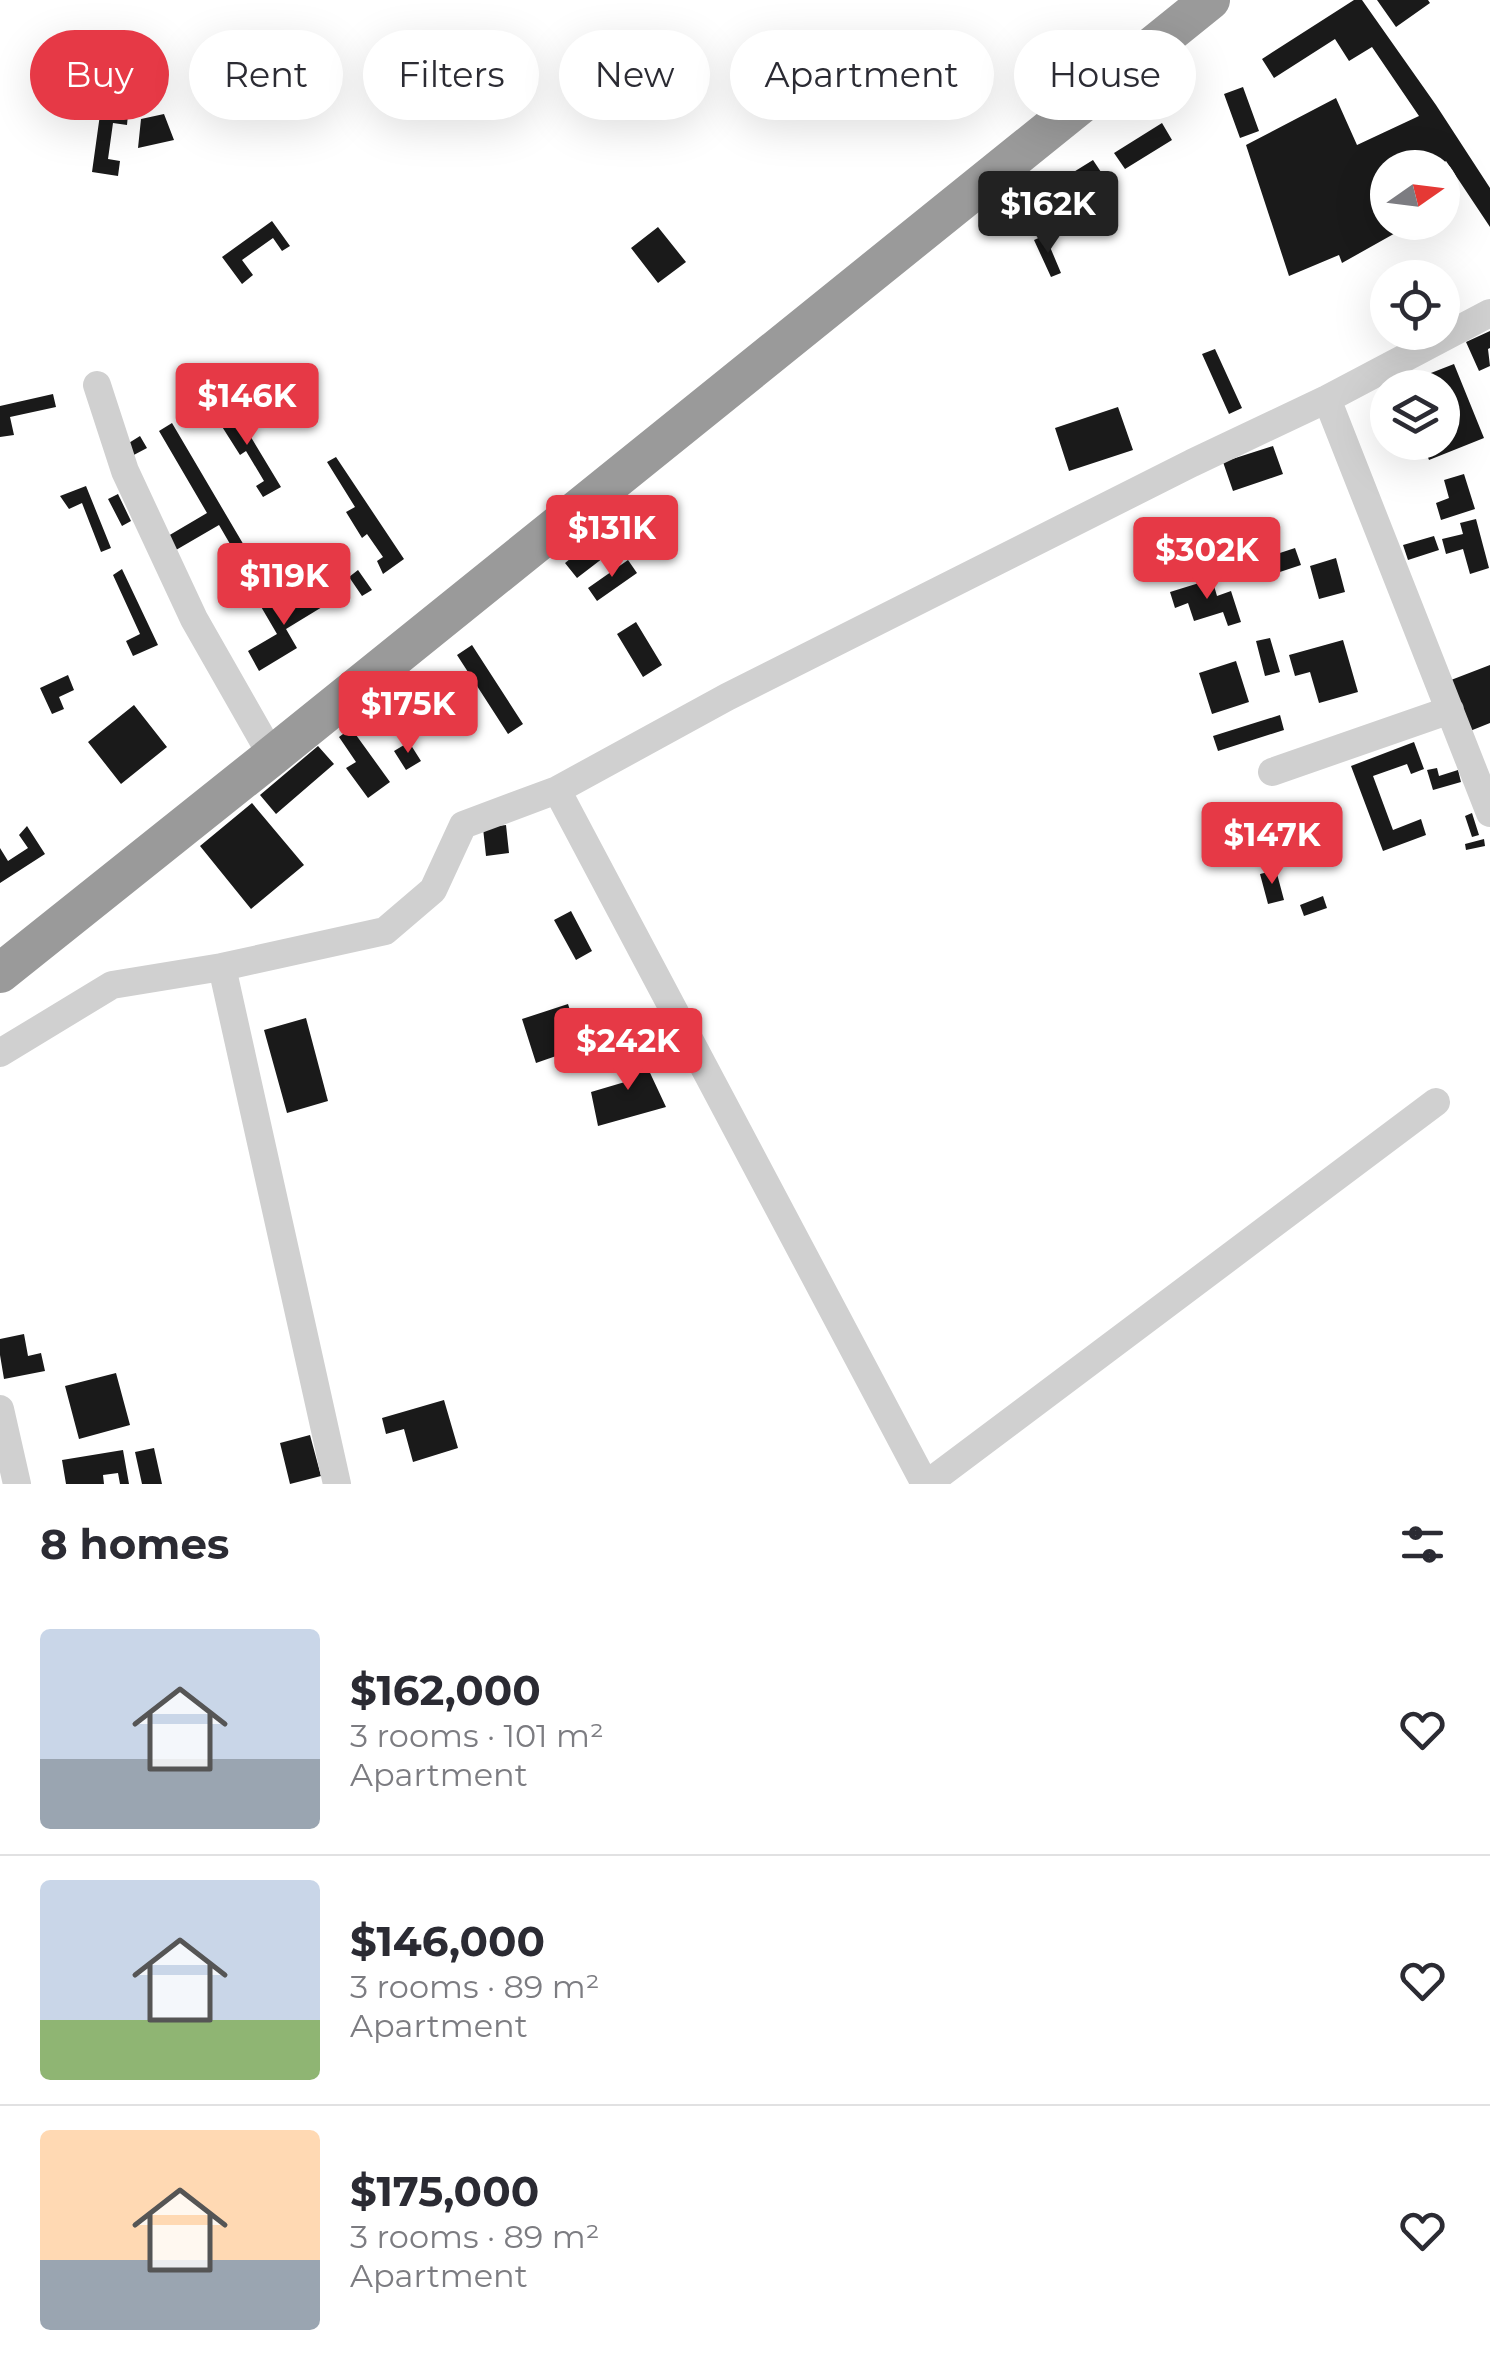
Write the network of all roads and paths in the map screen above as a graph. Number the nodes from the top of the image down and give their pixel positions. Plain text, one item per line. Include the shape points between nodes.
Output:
1 (1210, 0) edge
2 (1490, 313) edge
3 (97, 385) dead end
4 (1327, 399) junction
5 (1450, 710) junction
6 (272, 756) junction
7 (1272, 772) dead end
8 (556, 790) junction
9 (1490, 813) edge
10 (222, 967) junction
11 (0, 973) edge
12 (0, 1053) edge
13 (1436, 1102) dead end
14 (0, 1410) edge
15 (17, 1484) edge
16 (336, 1484) edge
17 (926, 1484) edge

1 - 6 highway
2 - 4 street
3 - 6 street via 125,471 194,618
4 - 5 street
4 - 8 street via 727,697
5 - 7 street
5 - 9 street
6 - 11 highway
8 - 10 street via 463,824 433,890 385,931
8 - 17 street
10 - 12 street via 112,985
10 - 16 street
13 - 17 street
14 - 15 street

